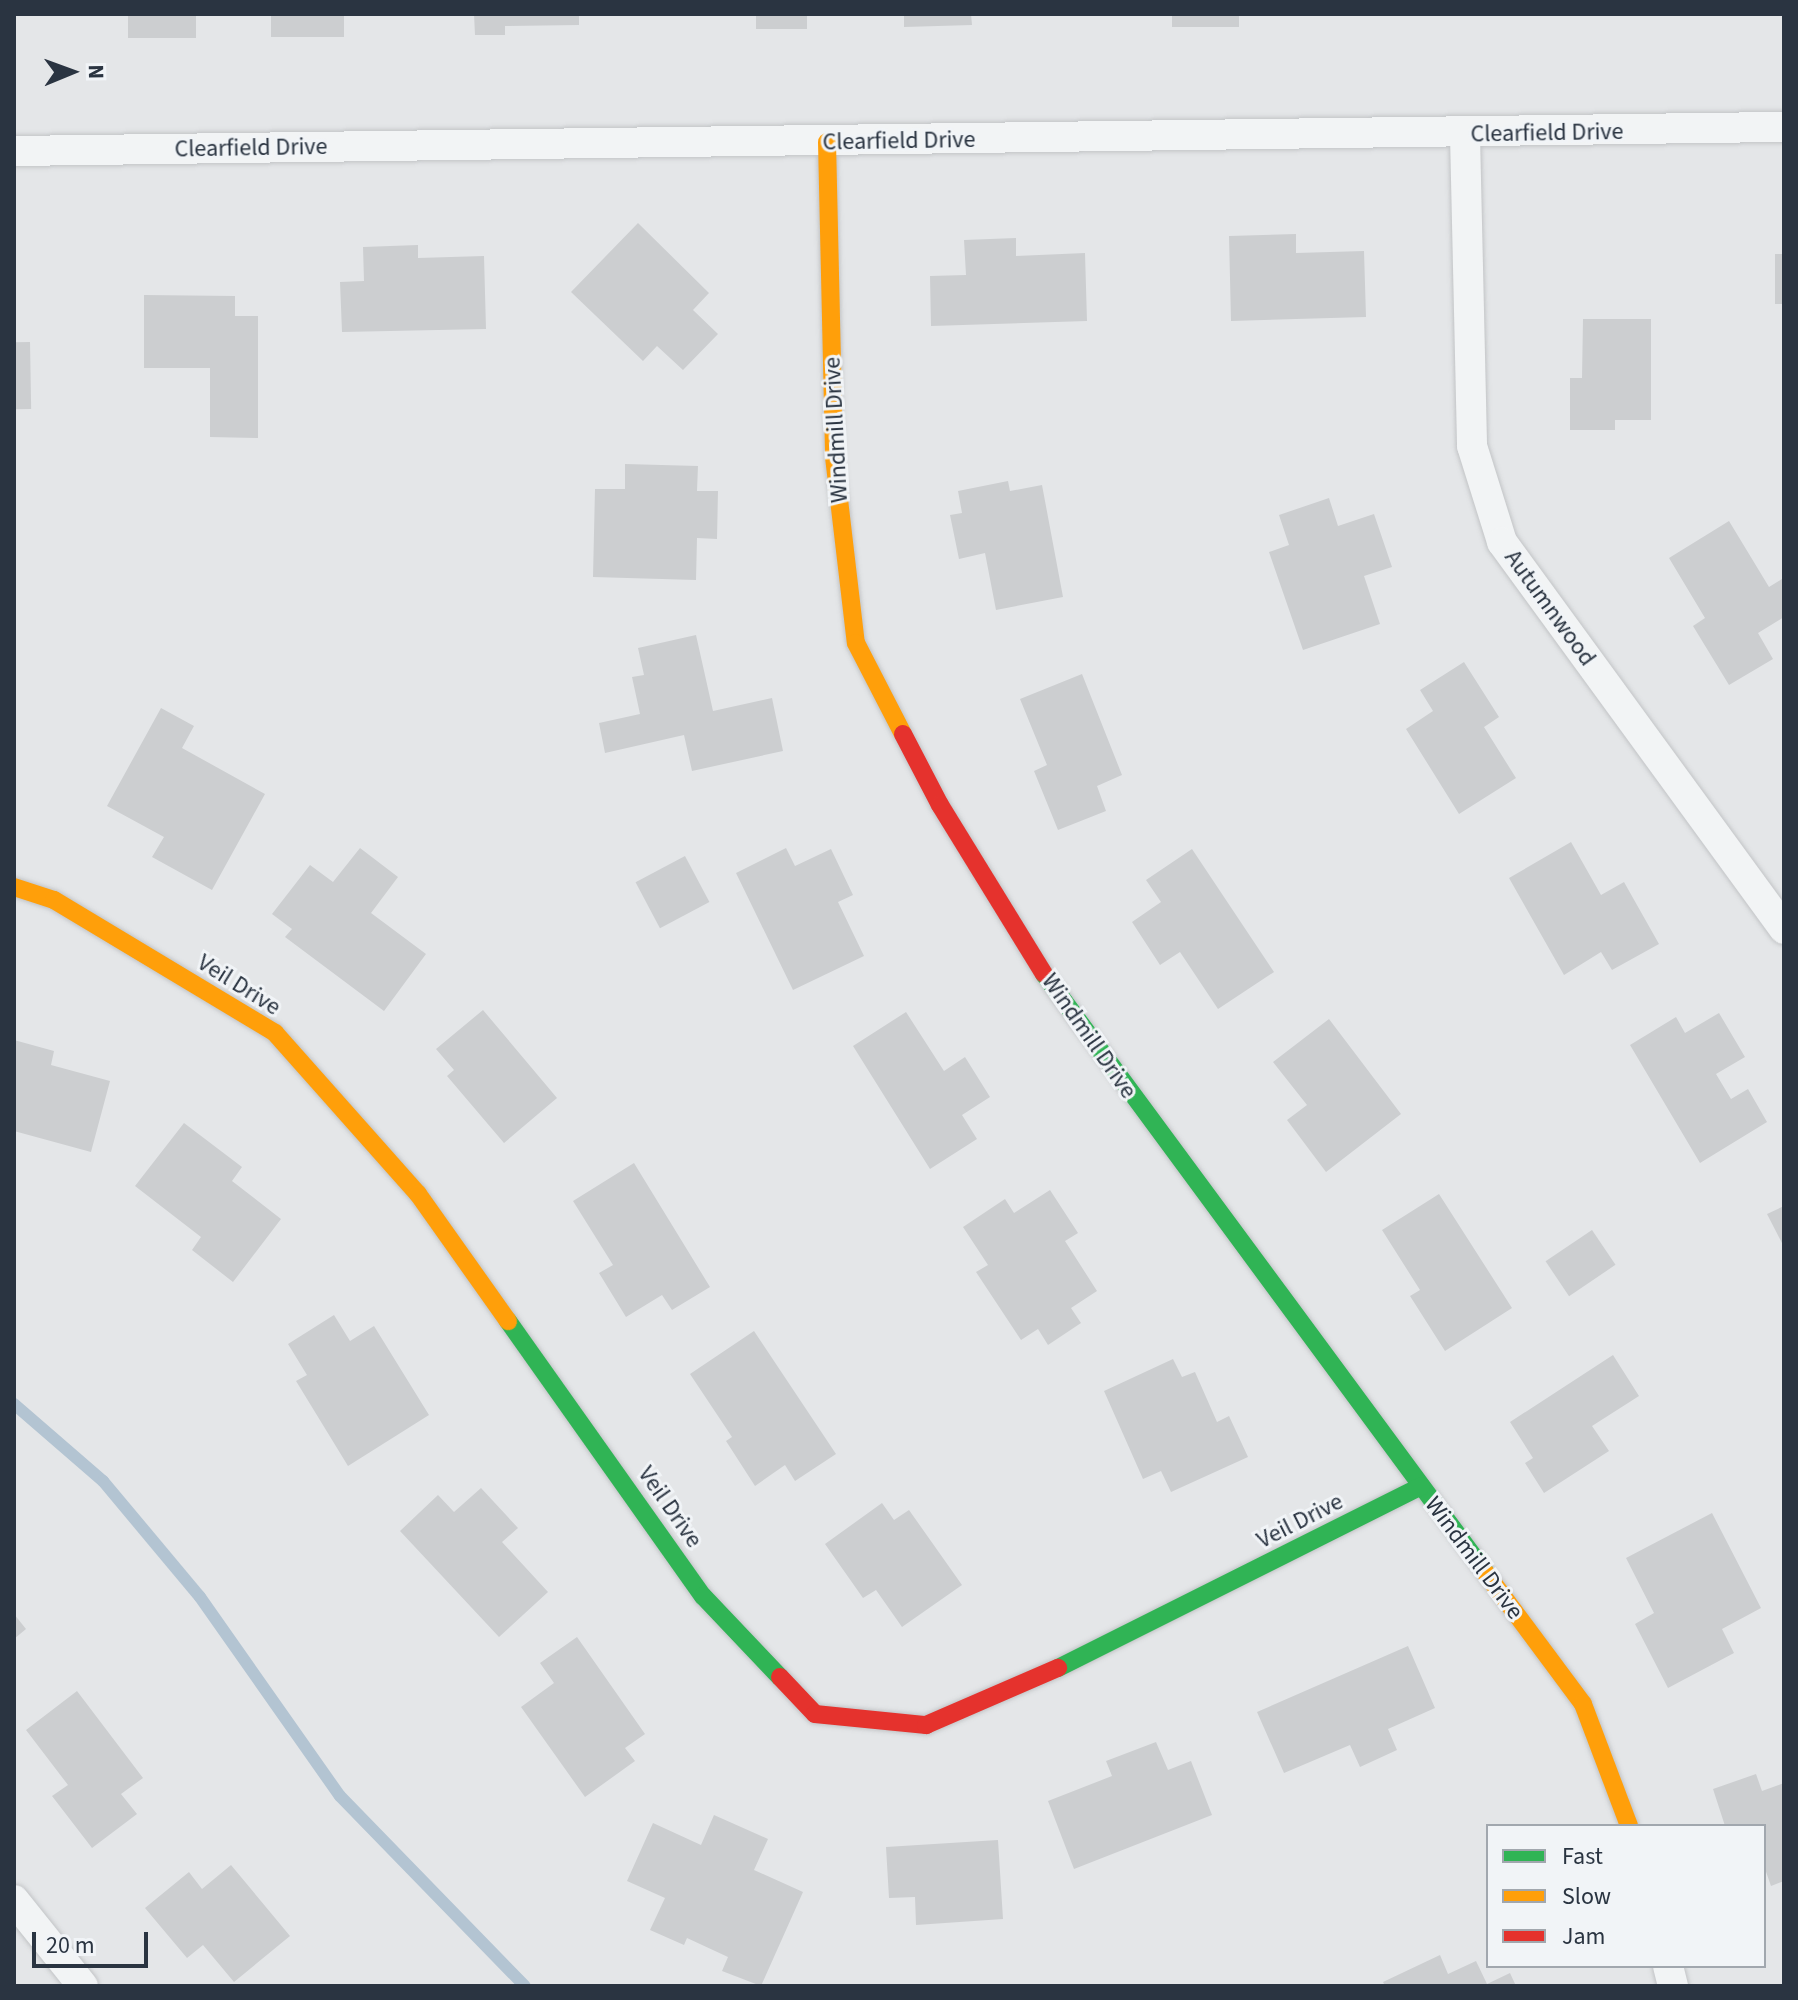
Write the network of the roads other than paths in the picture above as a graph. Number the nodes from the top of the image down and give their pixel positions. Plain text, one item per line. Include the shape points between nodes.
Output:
1 (1784, 127) edge
2 (1465, 135) junction
3 (827, 142) junction
4 (14, 151) edge
5 (14, 887) edge
6 (1784, 929) edge
7 (1421, 1486) junction
8 (1628, 1824) edge
9 (14, 1900) edge
10 (83, 1986) edge

1 - 2 street, Clearfield Drive
2 - 3 street, Clearfield Drive
2 - 6 street, Autumnwood via 1472,446 1502,542
3 - 4 street, Clearfield Drive
3 - 7 street, Windmill Drive via 834,457 856,643 940,805 1062,1003
5 - 7 street, Veil Drive via 54,900 275,1033 418,1194 703,1596 815,1714 926,1725 1123,1639
7 - 8 street, Windmill Drive via 1583,1704
9 - 10 street

